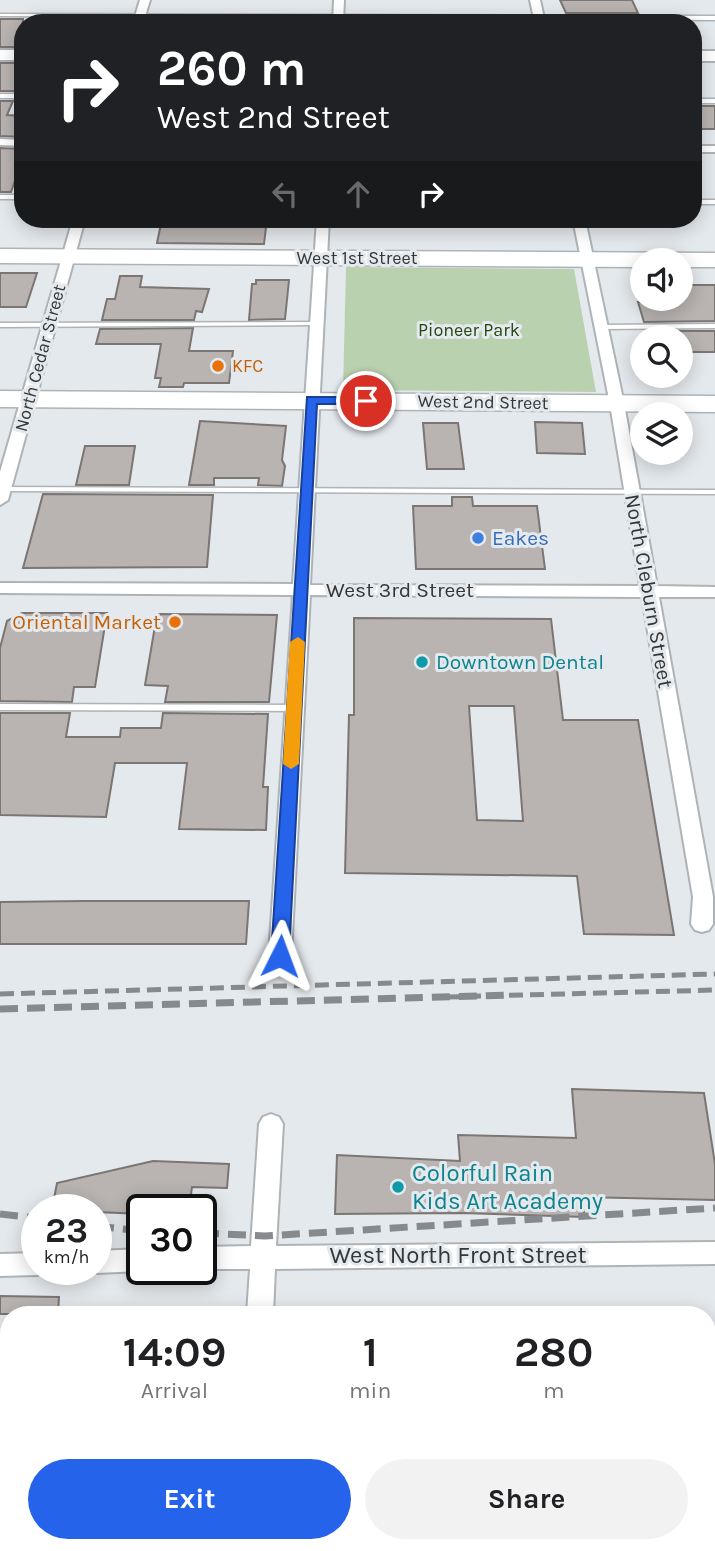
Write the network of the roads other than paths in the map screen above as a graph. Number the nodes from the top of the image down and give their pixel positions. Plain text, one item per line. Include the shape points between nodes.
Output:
1 (76, 228) edge
2 (322, 228) edge
3 (581, 228) edge
4 (0, 256) edge
5 (68, 256) junction
6 (320, 258) junction
7 (588, 260) junction
8 (715, 260) edge
9 (316, 324) junction
10 (0, 325) edge
11 (49, 325) junction
12 (715, 326) edge
13 (602, 327) junction
14 (0, 399) edge
15 (29, 399) junction
16 (312, 400) junction
17 (617, 404) junction
18 (715, 404) edge
19 (306, 490) junction
20 (1, 492) edge
21 (631, 492) junction
22 (715, 492) edge
23 (0, 588) edge
24 (301, 589) junction
25 (649, 591) junction
26 (715, 592) edge
27 (0, 707) edge
28 (294, 708) junction
29 (702, 924) dead end
30 (280, 956) dead end
31 (271, 1124) dead end
32 (715, 1253) edge
33 (264, 1256) junction
34 (217, 1257) edge
35 (21, 1264) edge
36 (0, 1265) edge
37 (261, 1306) edge

1 - 5 street, North Cedar Street
2 - 6 street
3 - 7 street, North Cleburn Street
4 - 5 highway, West 1st Street
5 - 6 highway, West 1st Street
5 - 11 street, North Cedar Street
6 - 7 highway, West 1st Street
6 - 9 street
7 - 8 highway, West 1st Street
7 - 13 street, North Cleburn Street
9 - 11 lane
9 - 16 street
10 - 11 lane
11 - 15 street, North Cedar Street
12 - 13 lane
13 - 17 street, North Cleburn Street
14 - 15 highway, West 2nd Street
15 - 16 highway, West 2nd Street
15 - 20 street, North Cedar Street
16 - 17 highway, West 2nd Street
16 - 19 street
17 - 18 highway, West 2nd Street
17 - 21 street, North Cleburn Street
19 - 20 lane
19 - 21 lane
19 - 24 street
21 - 22 lane
21 - 25 street, North Cleburn Street
23 - 24 street, West 3rd Street
24 - 25 street, West 3rd Street
24 - 28 street
25 - 26 street, West 3rd Street
25 - 29 street, North Cleburn Street via 703,897
27 - 28 lane
28 - 30 street
31 - 33 street
32 - 33 street, West North Front Street
33 - 34 street, West North Front Street
33 - 37 street
35 - 36 street

